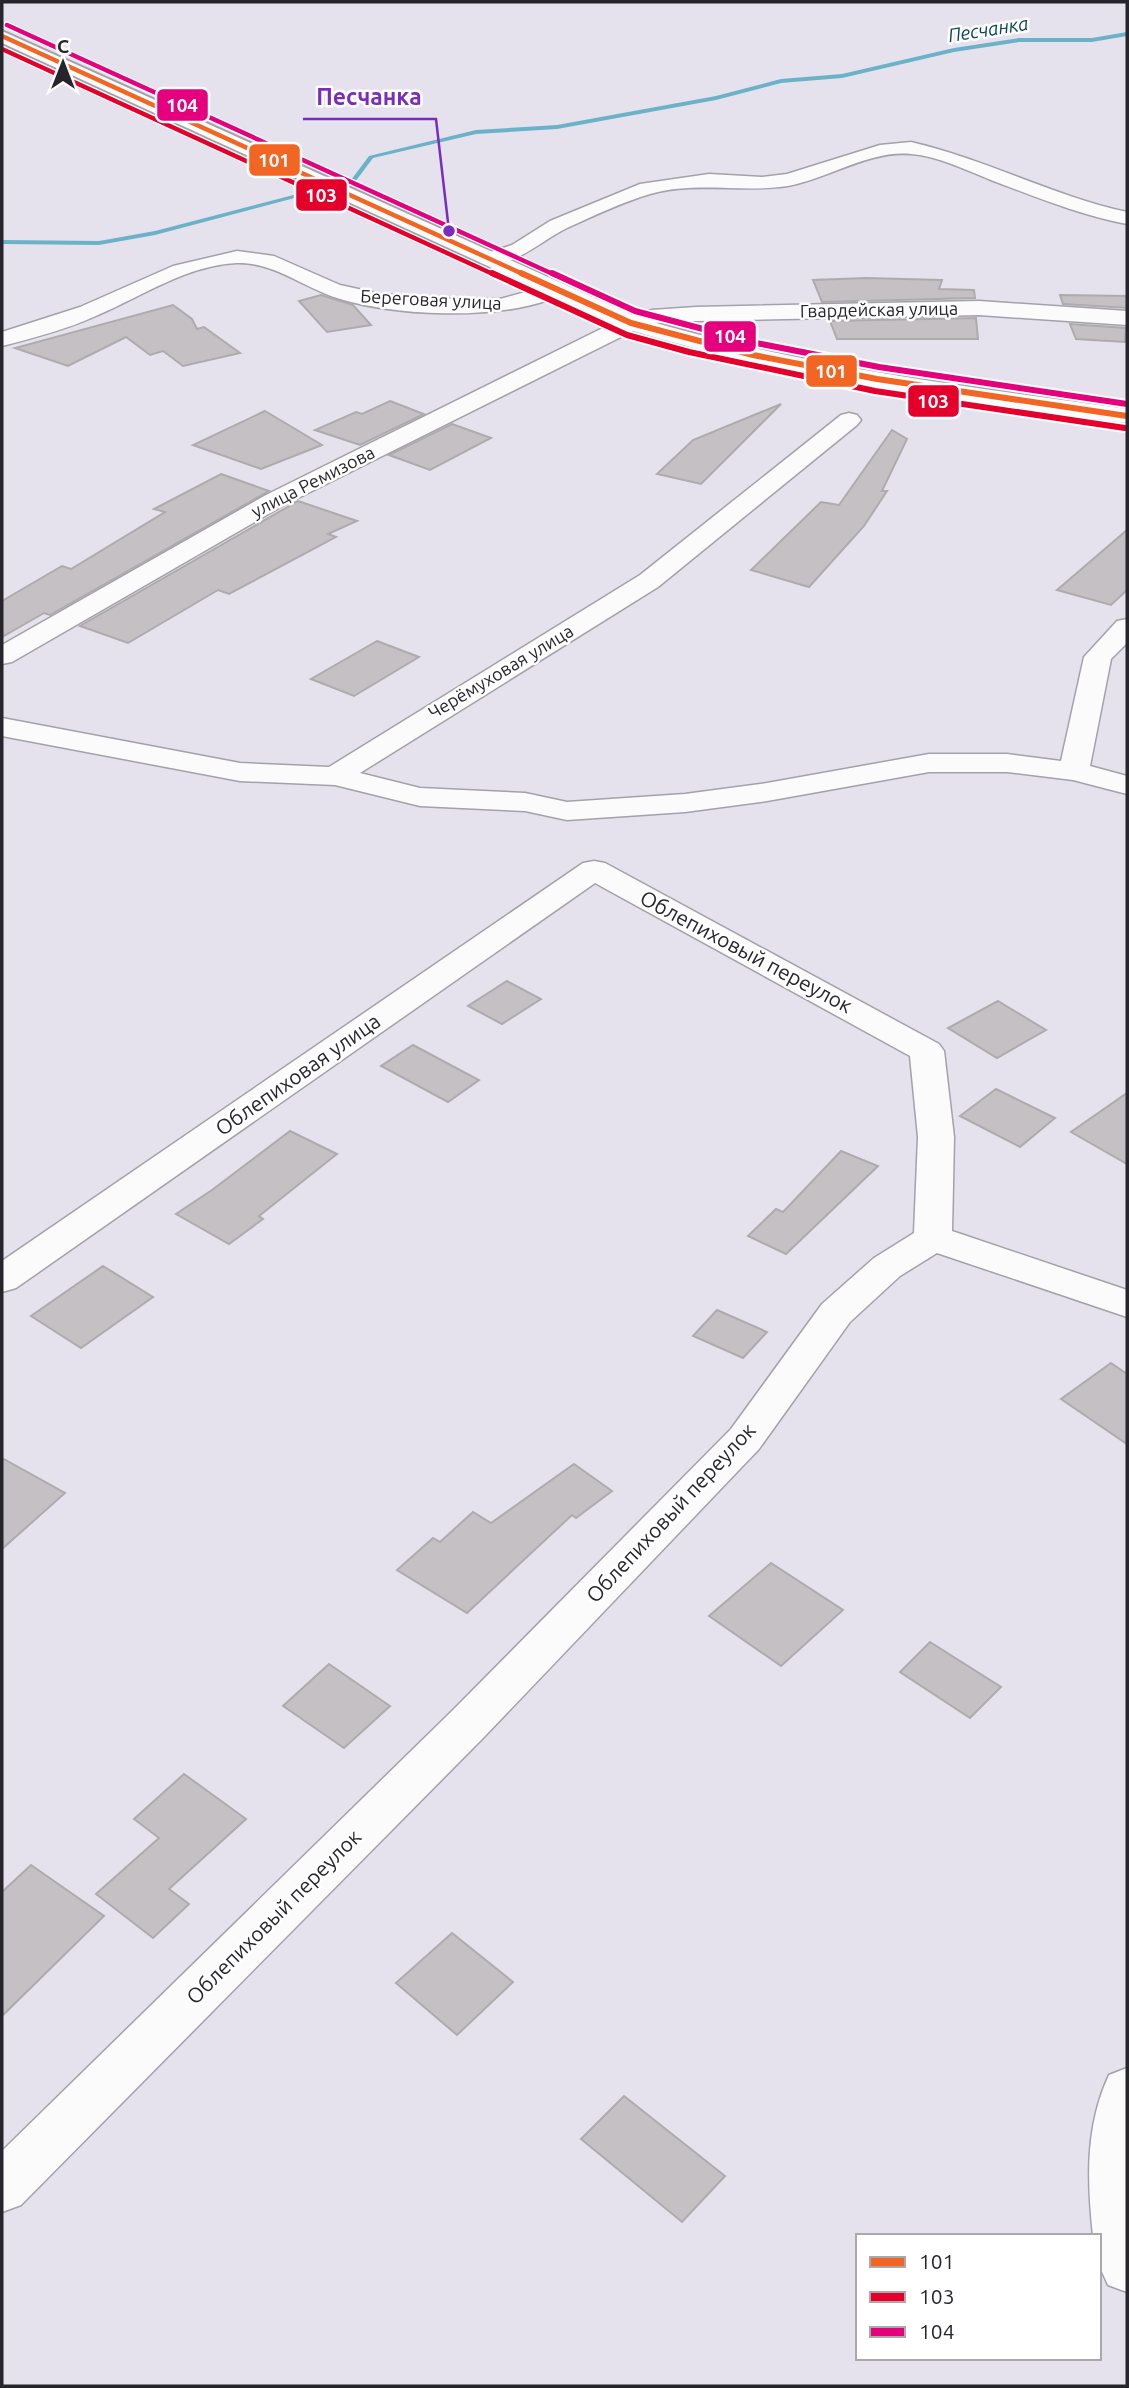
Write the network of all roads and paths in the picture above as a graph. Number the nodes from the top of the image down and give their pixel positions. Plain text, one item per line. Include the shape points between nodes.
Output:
1 (2, 36) edge
2 (1127, 218) edge
3 (488, 260) junction
4 (555, 290) junction
5 (1127, 318) edge
6 (631, 323) junction
7 (2, 339) edge
8 (1127, 416) edge
9 (849, 420) dead end
10 (1127, 627) edge
11 (2, 656) edge
12 (2, 727) edge
13 (1074, 771) junction
14 (335, 776) junction
15 (1127, 785) edge
16 (594, 870) joint
17 (933, 1238) junction
18 (2, 1279) edge
19 (1127, 1304) edge
20 (1127, 2092) edge
21 (2, 2187) edge
22 (1127, 2266) edge

1 - 3 highway
2 - 3 street via 1085,209 950,157 911,148 887,149 789,180 709,180 647,188
3 - 4 highway
4 - 6 highway
4 - 7 street, Береговая улица via 513,304 373,299 345,294 271,260 237,257 142,286 88,312
5 - 6 street, Гвардейская улица via 979,308 696,314
6 - 8 highway via 791,365
6 - 11 street, улица Ремизова via 275,500
9 - 14 street, Черёмуховая улица via 649,581
10 - 13 street via 1098,657
12 - 14 street via 240,772
13 - 14 street via 1007,763 929,763 685,803 567,811 525,802 420,797
13 - 15 street
16 - 17 street, Облепиховый переулок via 927,1051 936,1137
16 - 18 street, Облепиховая улица
17 - 19 street
17 - 21 street, Облепиховый переулок via 887,1267 836,1313 745,1439 459,1733
20 - 22 street via 1121,2109 1114,2188

